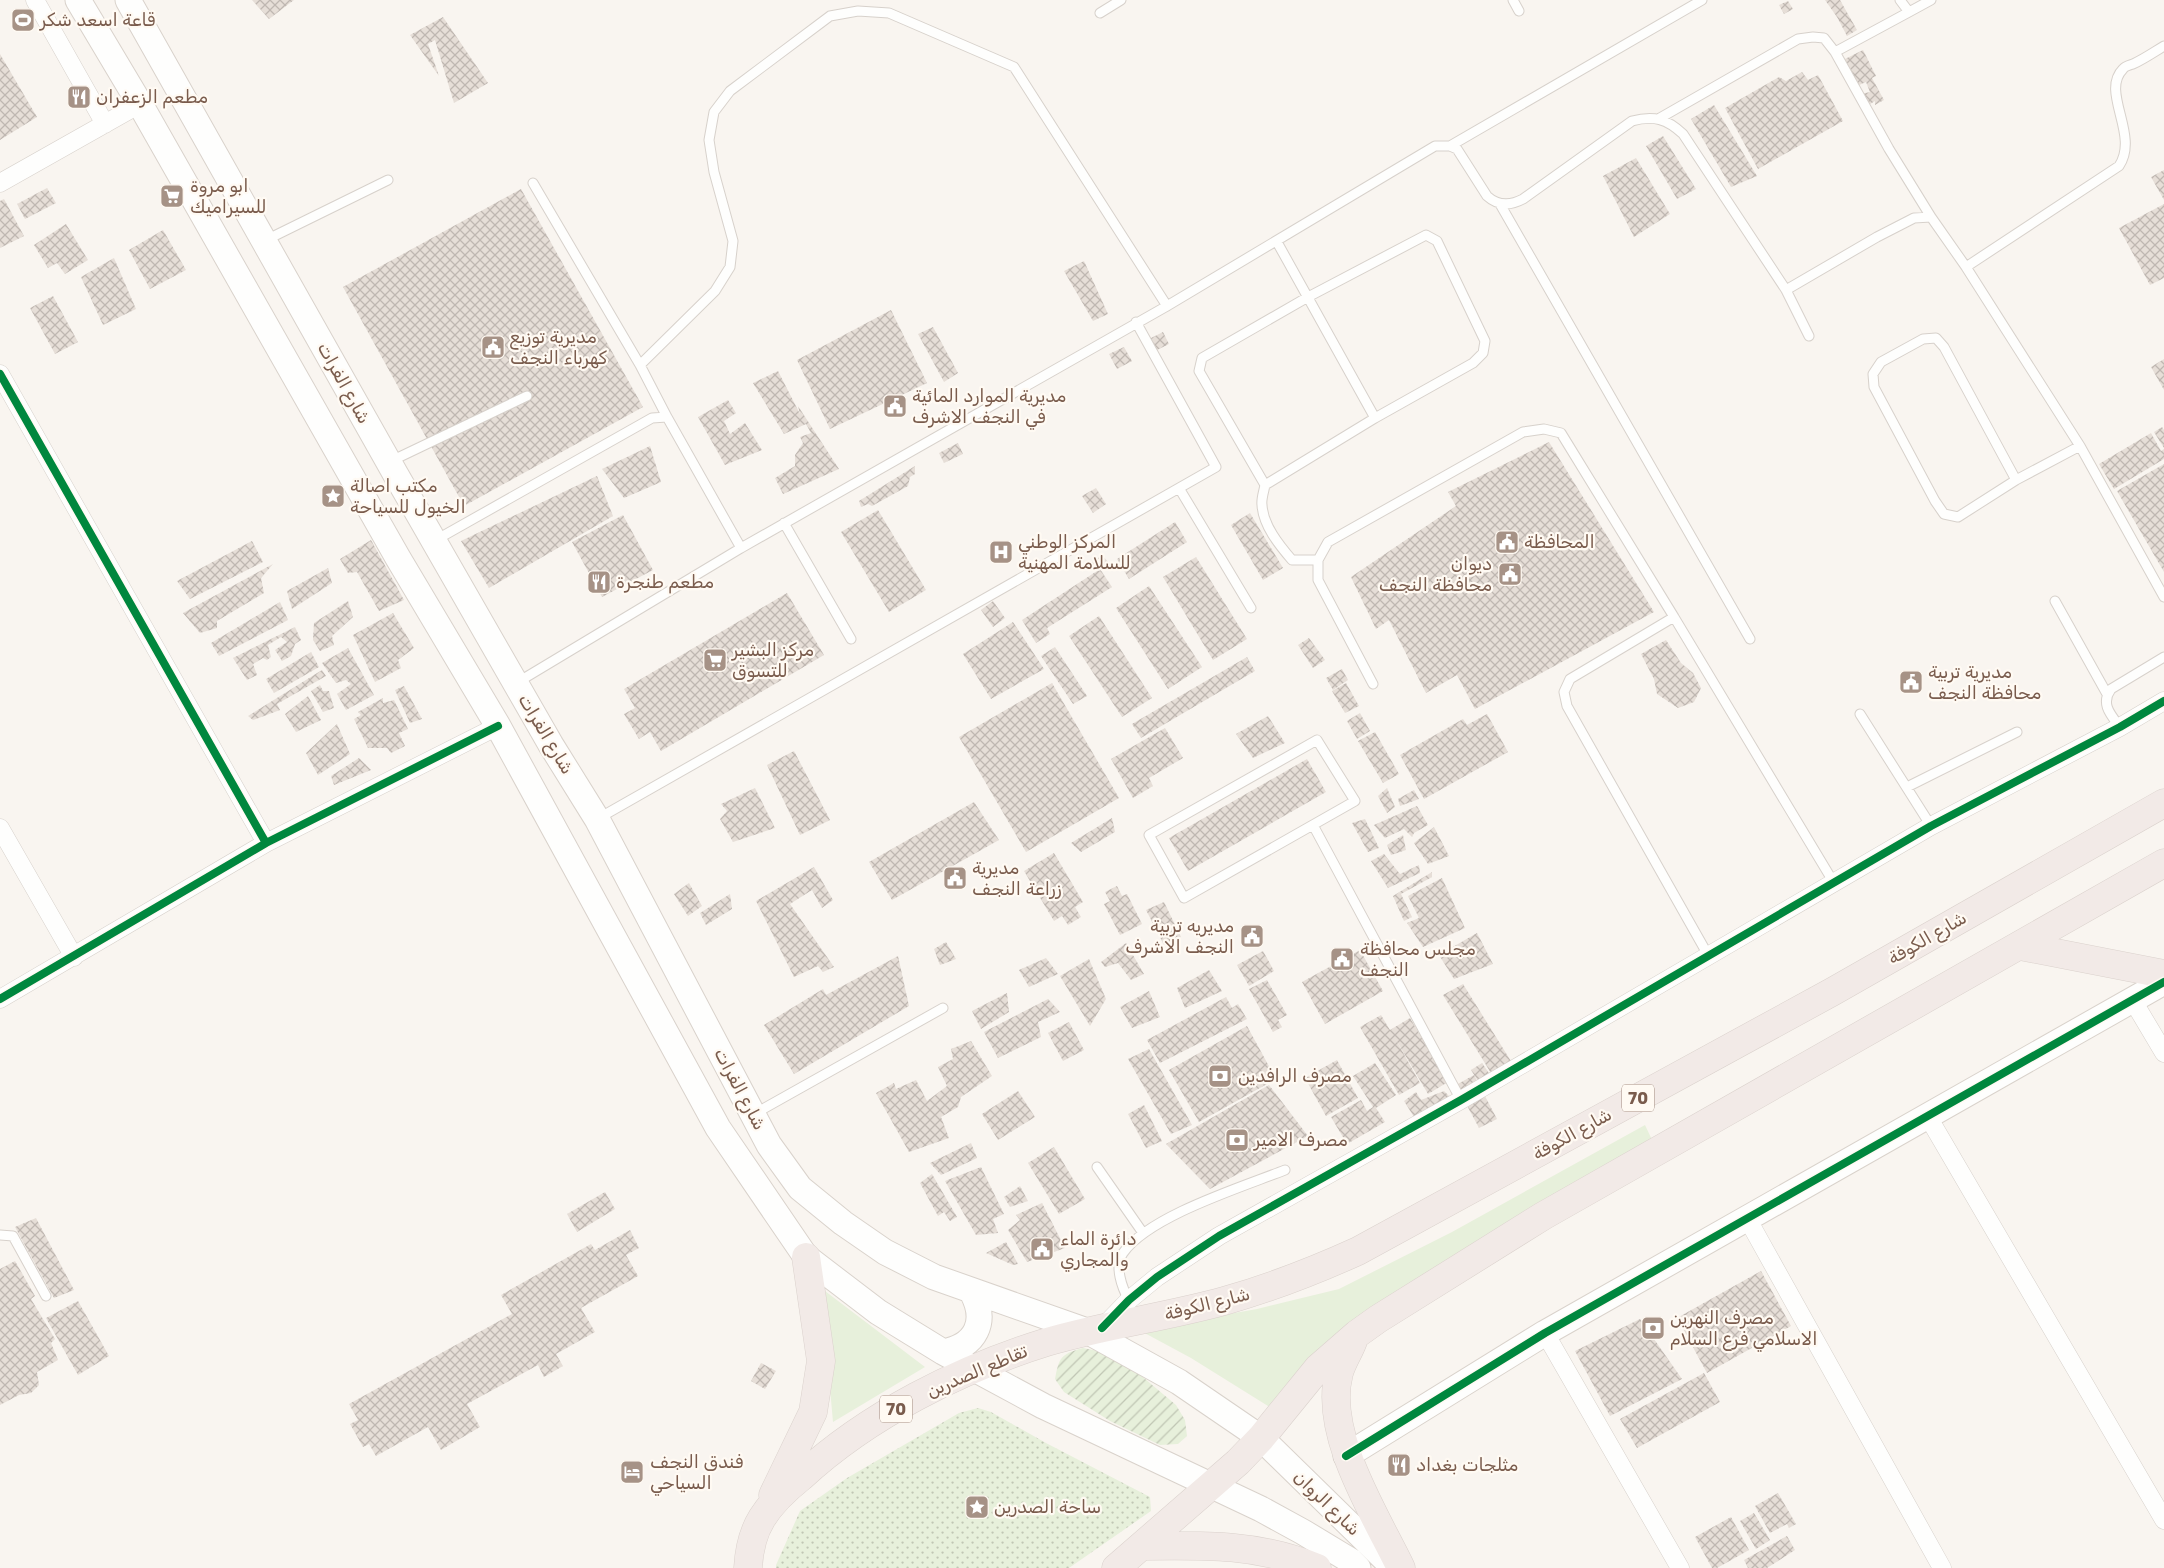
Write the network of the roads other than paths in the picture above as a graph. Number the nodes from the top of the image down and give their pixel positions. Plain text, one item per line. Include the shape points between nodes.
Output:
1 (35, 0) edge
2 (78, 0) edge
3 (128, 0) edge
4 (1121, 0) edge
5 (1513, 0) edge
6 (1702, 0) edge
7 (1900, 0) edge
8 (1931, 0) edge
9 (1519, 11) dead end
10 (1909, 12) junction
11 (1100, 13) dead end
12 (2164, 46) edge
13 (1835, 52) junction
14 (140, 104) junction
15 (1660, 118) junction
16 (106, 124) junction
17 (1450, 146) junction
18 (388, 180) dead end
19 (0, 183) edge
20 (533, 183) dead end
21 (1500, 204) junction
22 (1931, 217) junction
23 (264, 241) junction
24 (1277, 242) junction
25 (1966, 267) junction
26 (1786, 290) junction
27 (1308, 297) junction
28 (1167, 306) junction
29 (1136, 322) junction
30 (1809, 336) dead end
31 (640, 365) junction
32 (0, 374) edge
33 (527, 396) dead end
34 (667, 417) junction
35 (1375, 418) junction
36 (2080, 446) junction
37 (392, 468) junction
38 (2016, 480) junction
39 (1265, 485) junction
40 (1179, 488) junction
41 (363, 494) junction
42 (784, 523) junction
43 (434, 541) junction
44 (741, 548) junction
45 (1318, 560) junction
46 (403, 567) junction
47 (2164, 597) edge
48 (2056, 601) dead end
49 (1251, 608) dead end
50 (1674, 617) junction
51 (851, 639) dead end
52 (1750, 639) dead end
53 (2164, 657) edge
54 (515, 684) junction
55 (1373, 684) dead end
56 (2107, 694) junction
57 (2164, 701) edge
58 (1860, 714) dead end
59 (498, 726) junction
60 (2120, 727) junction
61 (2017, 732) dead end
62 (1907, 787) junction
63 (2164, 803) edge
64 (597, 819) junction
65 (1313, 825) junction
66 (1931, 826) junction
67 (0, 828) edge
68 (266, 843) junction
69 (2164, 863) edge
70 (1834, 883) junction
71 (2020, 946) junction
72 (1708, 955) junction
73 (74, 957) junction
74 (2164, 974) edge
75 (2164, 982) edge
76 (0, 999) edge
77 (2132, 999) junction
78 (942, 1008) dead end
79 (2164, 1053) edge
80 (1461, 1100) junction
81 (754, 1114) junction
82 (1927, 1115) junction
83 (1096, 1167) dead end
84 (1285, 1170) dead end
85 (1747, 1218) junction
86 (1144, 1234) junction
87 (0, 1235) edge
88 (806, 1257) junction
89 (972, 1292) junction
90 (46, 1296) dead end
91 (1129, 1300) junction
92 (1095, 1330) junction
93 (1545, 1332) junction
94 (1357, 1334) junction
95 (943, 1352) junction
96 (977, 1369) junction
97 (1261, 1438) junction
98 (1346, 1456) junction
99 (1213, 1485) junction
100 (762, 1518) junction
101 (2164, 1520) edge
102 (1129, 1560) edge
103 (744, 1561) edge
104 (1317, 1568) edge
105 (1358, 1568) edge
106 (1394, 1568) edge
107 (1401, 1568) edge
108 (1680, 1568) edge
109 (1942, 1568) edge

1 - 16 street
2 - 14 main road, شارع الفرات
3 - 23 main road, شارع الفرات
4 - 11 lane
5 - 9 lane
6 - 17 lane
7 - 10 lane
8 - 10 lane
10 - 13 lane
12 - 25 lane via 2123,68 2117,80 2115,91 2125,128 2124,158 2119,166
13 - 15 lane via 1824,38 1798,39
13 - 22 lane
14 - 16 street
14 - 41 main road, شارع الفرات
15 - 21 lane via 1632,121 1523,199 1508,205
15 - 26 lane via 1683,134
16 - 19 street
17 - 21 lane via 1457,149 1487,196
17 - 24 lane via 1435,146
18 - 23 lane
20 - 31 lane
21 - 52 lane
22 - 25 lane
22 - 26 lane via 1914,218
23 - 37 main road, شارع الفرات
24 - 27 lane
24 - 28 lane
25 - 36 lane
26 - 30 lane
27 - 35 lane
27 - 35 lane via 1426,235 1437,241 1485,341 1483,353 1473,363
27 - 39 lane via 1202,358 1200,371
28 - 29 lane
28 - 31 lane via 1014,67 889,13 858,11 830,16 730,91 714,112 709,140 714,172 733,241 730,266 716,291
29 - 40 lane via 1216,467
29 - 42 lane
31 - 34 lane
32 - 68 street
33 - 37 lane
34 - 43 lane via 652,418
34 - 44 lane
35 - 39 lane
36 - 38 lane
36 - 47 lane
37 - 41 main road via 392,488 382,496
37 - 43 main road, شارع الفرات
38 - 38 lane via 1958,517 1944,514 1874,387 1874,374 1882,362 1923,339 1936,338 1944,347
39 - 45 lane via 1261,503 1279,546 1292,560
40 - 49 lane
40 - 64 lane
41 - 46 main road, شارع الفرات
42 - 44 lane
42 - 51 lane
43 - 46 main road via 418,548
43 - 54 main road, شارع الفرات
44 - 54 lane
45 - 50 lane via 1328,542 1523,432 1544,429 1561,433
45 - 55 lane via 1318,580
46 - 59 main road, شارع الفرات
48 - 56 lane
50 - 70 lane
50 - 72 lane via 1570,679 1564,692 1567,706
53 - 56 lane
54 - 64 main road, شارع الفرات
56 - 60 lane via 2106,708
57 - 60 street
58 - 62 lane
59 - 68 street
59 - 88 main road, شارع الفرات via 718,1128
60 - 66 street
61 - 62 lane
62 - 66 lane
63 - 92 highway, شارع الكوفة / 70 via 1832,992 1358,1251 1257,1292
64 - 81 main road, شارع الفرات
65 - 65 lane via 1184,898 1149,834 1318,740 1355,801
65 - 80 lane
66 - 70 street
67 - 73 street
68 - 73 street
69 - 71 highway
70 - 72 street
71 - 74 highway
71 - 94 highway via 1543,1216
72 - 80 street
73 - 76 street
75 - 77 main road
77 - 79 street
77 - 82 main road
78 - 81 lane
80 - 91 street via 1219,1236
81 - 89 main road, شارع الفرات via 769,1145 800,1188 885,1252
82 - 85 main road
82 - 101 street
83 - 86 lane
84 - 86 lane via 1182,1211
85 - 93 main road
85 - 109 street
86 - 91 lane via 1122,1254 1121,1285
87 - 90 lane via 13,1236
88 - 95 main road, شارع الفرات via 878,1312
88 - 100 highway via 821,1360 813,1412
89 - 92 main road, شارع الفرات
89 - 95 main road via 979,1304 980,1318 976,1331 956,1350
91 - 92 street
92 - 96 highway, تقاطع الصدرين / 70 via 1009,1355
92 - 97 main road, شارع الروان
93 - 98 main road
93 - 108 street
94 - 97 highway via 1318,1368
94 - 98 highway via 1339,1373 1336,1404
95 - 96 main road, شارع الفرات
96 - 99 main road, شارع الروان via 1043,1406
96 - 100 highway, تقاطع الصدرين / 70 via 930,1390 850,1437 779,1496
97 - 99 highway
97 - 106 main road, شارع الروان
98 - 107 highway
99 - 102 highway
99 - 105 main road, شارع الروان via 1303,1532
100 - 103 highway, تقاطع الصدرين / 70
102 - 104 highway via 1204,1545 1260,1550

